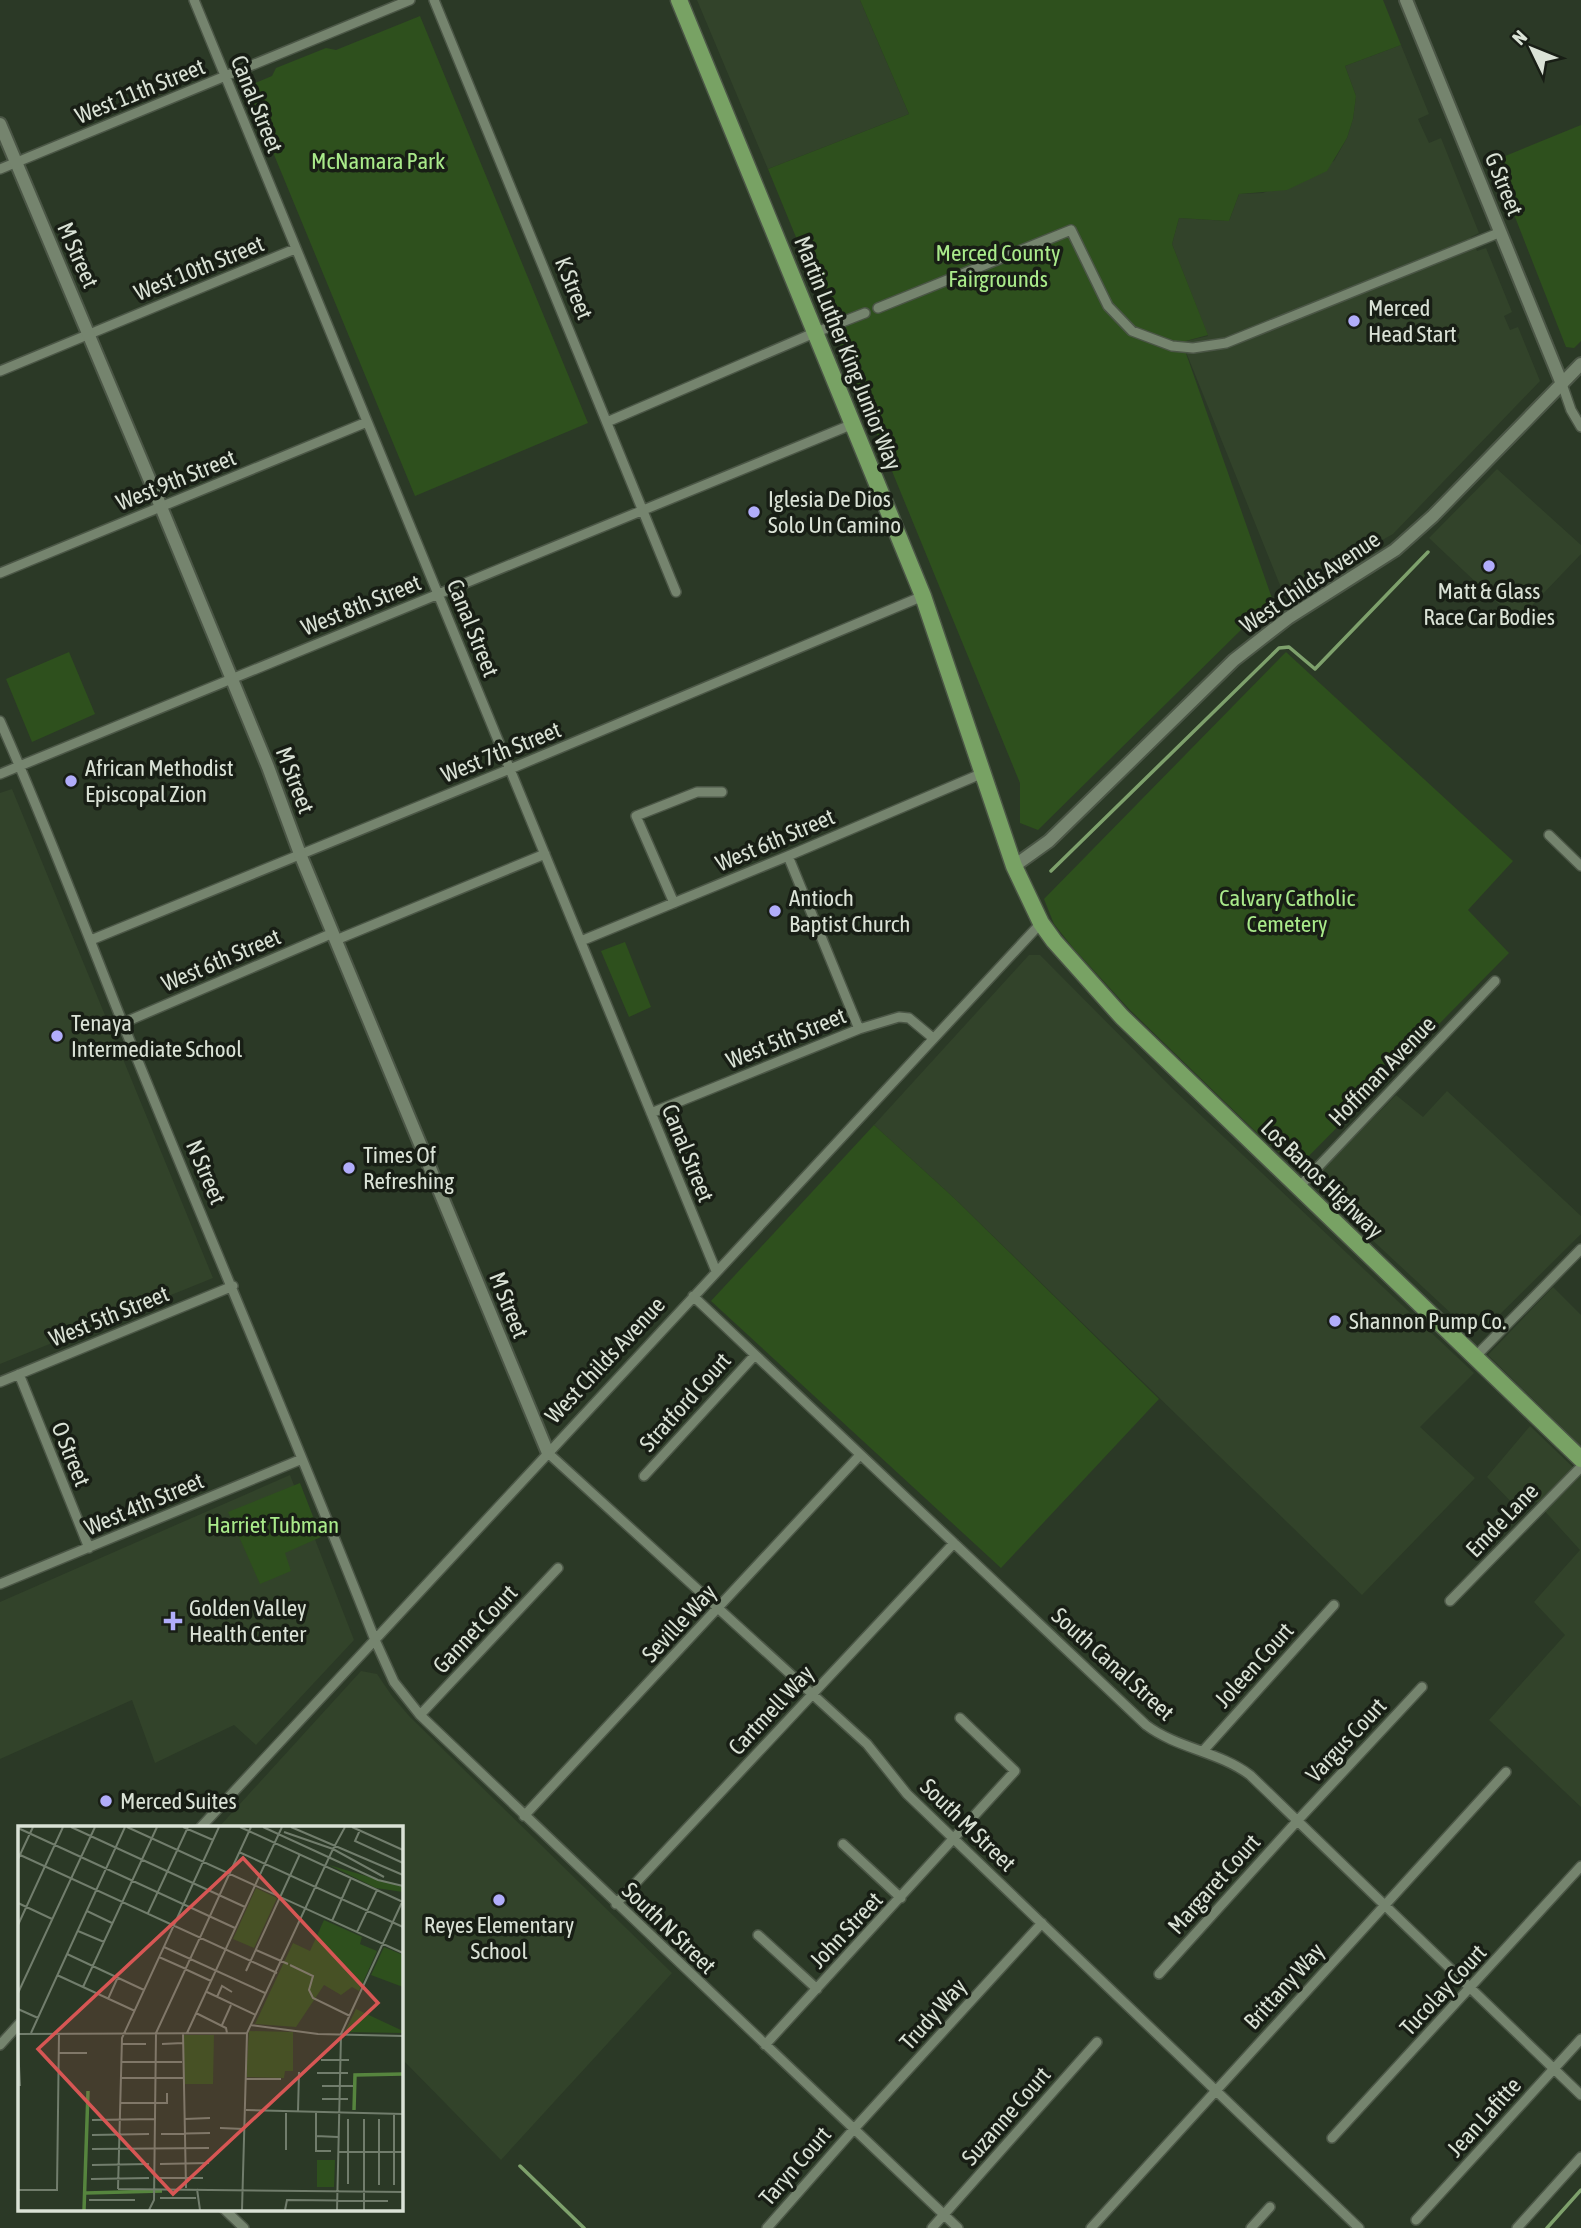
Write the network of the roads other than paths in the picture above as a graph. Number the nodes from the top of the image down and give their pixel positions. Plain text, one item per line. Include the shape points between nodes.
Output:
1 (194, 0) edge
2 (411, 0) edge
3 (434, 0) edge
4 (678, 0) edge
5 (1406, 0) edge
6 (225, 78) junction
7 (0, 124) edge
8 (16, 163) junction
9 (0, 169) edge
10 (1501, 232) junction
11 (296, 249) junction
12 (878, 308) dead end
13 (865, 313) dead end
14 (814, 333) junction
15 (90, 334) junction
16 (1581, 364) edge
17 (0, 371) edge
18 (1562, 384) junction
19 (367, 422) junction
20 (607, 422) junction
21 (853, 424) junction
22 (1581, 427) edge
23 (161, 507) junction
24 (643, 511) junction
25 (0, 573) edge
26 (676, 592) dead end
27 (438, 594) junction
28 (923, 596) junction
29 (232, 679) junction
30 (0, 720) edge
31 (20, 766) junction
32 (510, 769) junction
33 (983, 773) junction
34 (0, 774) edge
35 (722, 792) dead end
36 (1549, 835) dead end
37 (300, 854) junction
38 (545, 854) junction
39 (788, 856) junction
40 (1014, 866) junction
41 (1581, 866) edge
42 (674, 903) junction
43 (1041, 923) junction
44 (335, 937) junction
45 (92, 940) junction
46 (580, 941) junction
47 (1495, 981) dead end
48 (123, 1023) junction
49 (859, 1029) junction
50 (933, 1038) junction
51 (651, 1113) junction
52 (1298, 1188) junction
53 (1581, 1249) edge
54 (716, 1271) junction
55 (233, 1286) junction
56 (693, 1296) junction
57 (755, 1355) junction
58 (1475, 1357) junction
59 (19, 1374) junction
60 (0, 1382) edge
61 (548, 1453) junction
62 (860, 1455) junction
63 (302, 1459) junction
64 (1581, 1459) edge
65 (1581, 1467) edge
66 (644, 1476) dead end
67 (954, 1543) junction
68 (89, 1548) junction
69 (558, 1568) dead end
70 (0, 1584) edge
71 (1450, 1601) dead end
72 (1334, 1605) dead end
73 (718, 1609) junction
74 (375, 1640) junction
75 (1422, 1687) dead end
76 (812, 1694) junction
77 (420, 1715) junction
78 (960, 1718) dead end
79 (1203, 1751) junction
80 (1506, 1772) dead end
81 (524, 1816) junction
82 (1297, 1820) junction
83 (202, 1826) edge
84 (955, 1839) junction
85 (843, 1844) dead end
86 (1581, 1866) edge
87 (901, 1898) junction
88 (616, 1904) junction
89 (1385, 1904) junction
90 (1042, 1923) junction
91 (758, 1935) dead end
92 (1159, 1974) dead end
93 (1471, 1988) junction
94 (817, 1989) junction
95 (18, 2025) edge
96 (1581, 2039) edge
97 (1097, 2042) dead end
98 (0, 2045) edge
99 (765, 2045) junction
100 (1554, 2069) junction
101 (1215, 2090) junction
102 (1581, 2095) edge
103 (853, 2130) junction
104 (1332, 2138) dead end
105 (1581, 2157) edge
106 (1270, 2207) dead end
107 (225, 2210) edge
108 (944, 2215) junction
109 (1416, 2220) dead end
110 (244, 2228) edge
111 (767, 2228) edge
112 (932, 2228) edge
113 (958, 2228) edge
114 (1091, 2228) edge
115 (1251, 2228) edge
116 (1359, 2228) edge
117 (1517, 2228) edge

1 - 6 street, Canal Street
2 - 6 street, West 11th Street
3 - 20 street, K Street
4 - 14 highway, Martin Luther King Junior Way
5 - 10 street, G Street
6 - 8 street, West 11th Street
6 - 11 street, Canal Street
7 - 8 street, M Street
8 - 9 street, West 11th Street
8 - 15 street, M Street
10 - 12 street via 1226,343 1193,348 1172,346 1132,331 1108,306 1071,230
10 - 18 street, G Street
11 - 15 street, West 10th Street
11 - 19 street, Canal Street
13 - 14 street
14 - 20 street
14 - 21 highway, Martin Luther King Junior Way
15 - 17 street, West 10th Street
15 - 23 street, M Street
16 - 18 street, West Childs Avenue
18 - 22 street
18 - 40 street, West Childs Avenue via 1395,550 1265,634 1049,841
19 - 23 street, West 9th Street
19 - 27 street, Canal Street
20 - 24 street, K Street
21 - 24 street, West 8th Street
21 - 28 highway, Martin Luther King Junior Way
23 - 25 street, West 9th Street
23 - 29 street, M Street
24 - 26 street, K Street
24 - 27 street, West 8th Street
27 - 29 street, West 8th Street
27 - 32 street, Canal Street
28 - 32 street, West 7th Street
28 - 33 highway, Martin Luther King Junior Way
29 - 31 street, West 8th Street
29 - 37 street, M Street
30 - 31 street, N Street
31 - 34 street, West 8th Street
31 - 45 street, N Street
32 - 37 street, West 7th Street
32 - 38 street, Canal Street
33 - 39 street, West 6th Street
33 - 40 highway, Martin Luther King Junior Way
35 - 42 street via 697,792 636,816
36 - 41 street
37 - 44 street, M Street
37 - 45 street, West 7th Street
38 - 44 street, West 6th Street
38 - 46 street, Canal Street
39 - 42 street, West 6th Street
39 - 49 street
40 - 43 highway, Martin Luther King Junior Way
42 - 46 street, West 6th Street
43 - 50 street, West Childs Avenue
43 - 52 highway, Los Banos Highway via 1122,1017
44 - 48 street, West 6th Street
44 - 61 street, M Street
45 - 48 street, N Street
46 - 51 street, Canal Street
47 - 52 street, Hoffman Avenue
48 - 55 street, N Street
49 - 50 street, West 5th Street via 909,1018
49 - 51 street, West 5th Street
50 - 54 street, West Childs Avenue
51 - 54 street, Canal Street
52 - 58 highway, Los Banos Highway
53 - 58 street
54 - 56 street, West Childs Avenue
55 - 59 street, West 5th Street
55 - 63 street, N Street
56 - 57 street, South Canal Street
56 - 61 street, West Childs Avenue
57 - 62 street, South Canal Street
57 - 66 street, Stratford Court
58 - 64 highway, Los Banos Highway
59 - 60 street, West 5th Street
59 - 68 street, O Street
61 - 73 street, South M Street
61 - 74 street, West Childs Avenue
62 - 67 street, South Canal Street
62 - 73 street, Seville Way
63 - 68 street, West 4th Street
63 - 74 street, N Street
65 - 71 street, Emde Lane
67 - 76 street, Cartmell Way
67 - 79 street, South Canal Street via 1146,1725
68 - 70 street, West 4th Street
69 - 77 street, Gannet Court
72 - 79 street, Joleen Court
73 - 76 street, South M Street
73 - 81 street, Seville Way
74 - 77 street, South N Street via 394,1682
74 - 83 street, West Childs Avenue
75 - 82 street, Vargus Court
76 - 84 street, South M Street via 867,1744 907,1794
76 - 88 street, Cartmell Way
77 - 81 street, South N Street
78 - 84 street, John Street via 1016,1771
79 - 82 street, South Canal Street via 1239,1766
80 - 89 street, Brittany Way
81 - 88 street, South N Street
82 - 89 street, South Canal Street
82 - 92 street, Margaret Court
84 - 87 street, John Street
84 - 90 street, South M Street
85 - 87 street
86 - 93 street, Tucolay Court
87 - 94 street, John Street
88 - 99 street, South N Street
89 - 93 street, South Canal Street
89 - 101 street, Brittany Way
90 - 101 street, South M Street
90 - 103 street, Trudy Way
91 - 94 street
93 - 100 street, South Canal Street
93 - 104 street, Tucolay Court
94 - 99 street, John Street
95 - 98 street
96 - 100 street, Jean Lafitte
97 - 108 street, Suzanne Court
99 - 103 street, South N Street
100 - 102 street, South Canal Street
100 - 109 street, Jean Lafitte
101 - 114 street, Brittany Way
101 - 116 street, South M Street
103 - 108 street, South N Street
103 - 111 street, Taryn Court
105 - 117 street
106 - 115 street
107 - 110 street
108 - 112 street, Suzanne Court
108 - 113 street, South N Street

